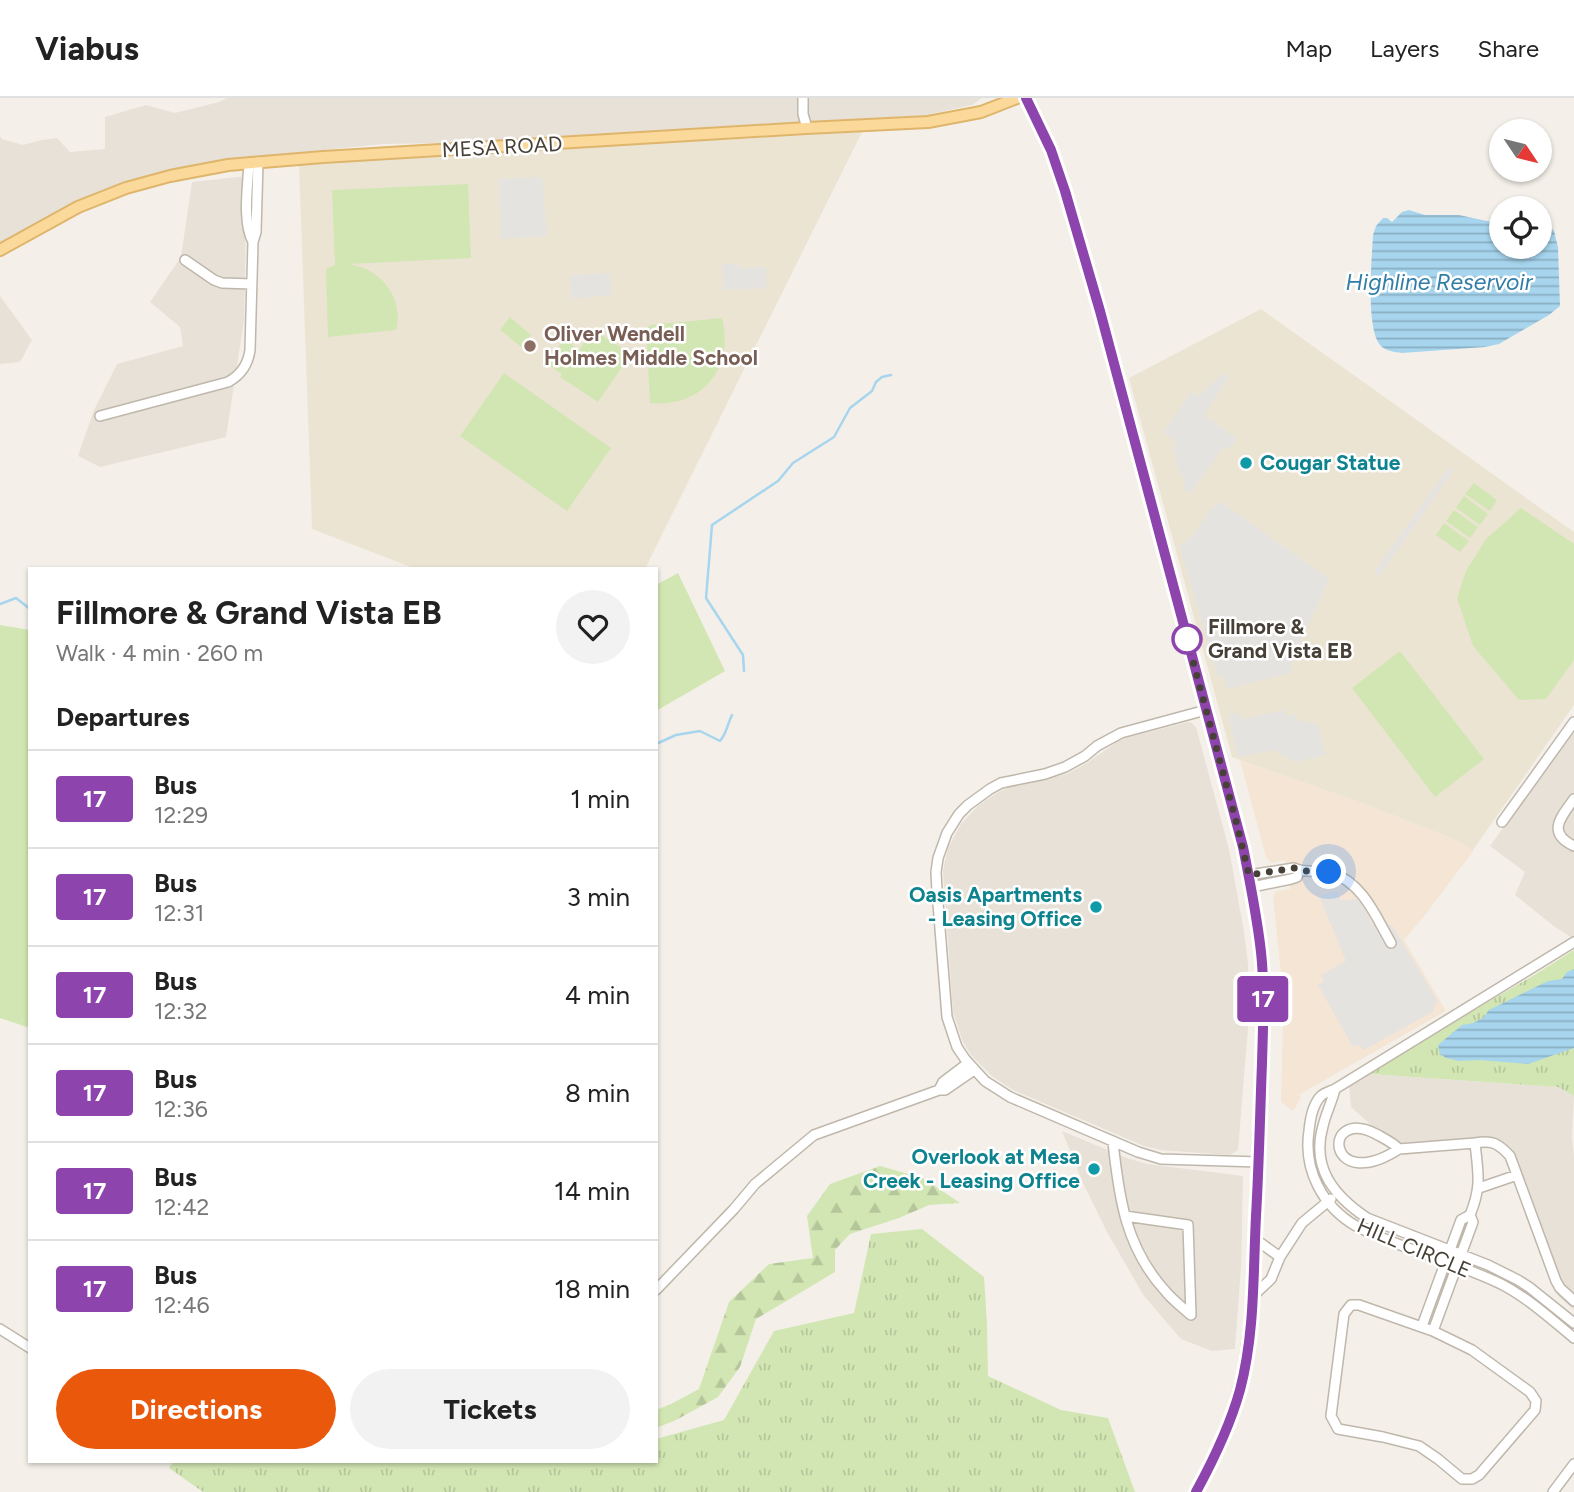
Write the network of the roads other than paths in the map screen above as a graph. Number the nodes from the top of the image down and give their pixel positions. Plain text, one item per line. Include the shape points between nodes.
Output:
1 (803, 98) edge
2 (1017, 98) edge
3 (1026, 98) edge
4 (807, 128) junction
5 (254, 162) junction
6 (0, 250) edge
7 (185, 260) dead end
8 (252, 284) junction
9 (100, 416) dead end
10 (1206, 710) junction
11 (1574, 722) edge
12 (1574, 799) edge
13 (1502, 822) dead end
14 (1574, 846) edge
15 (1299, 871) junction
16 (1249, 875) junction
17 (1252, 887) junction
18 (1574, 942) edge
19 (1391, 943) dead end
20 (971, 1066) junction
21 (1335, 1089) junction
22 (1113, 1142) junction
23 (1475, 1143) junction
24 (1399, 1149) junction
25 (1259, 1162) junction
26 (1517, 1175) junction
27 (1479, 1188) junction
28 (1338, 1194) junction
29 (1328, 1202) junction
30 (1470, 1214) junction
31 (1125, 1216) junction
32 (1255, 1239) junction
33 (1449, 1251) junction
34 (1461, 1255) junction
35 (1280, 1256) junction
36 (1445, 1262) junction
37 (1457, 1267) junction
38 (658, 1288) edge
39 (1253, 1296) junction
40 (1574, 1301) edge
41 (1574, 1323) edge
42 (1422, 1326) junction
43 (0, 1329) edge
44 (1433, 1331) junction
45 (1574, 1338) edge
46 (28, 1347) edge
47 (1574, 1464) edge
48 (1196, 1492) edge
49 (1553, 1492) edge

1 - 4 street
2 - 4 main road, MESA ROAD via 939,121
3 - 10 main road via 1065,191
4 - 5 main road, MESA ROAD
5 - 6 main road, MESA ROAD via 126,188 78,207
5 - 8 street
7 - 8 street via 222,283
8 - 9 street via 249,357 239,374 228,382
10 - 16 main road
10 - 20 street via 1121,733 1065,767 1001,783 968,805 952,824 938,858 937,891 947,1017 957,1047
11 - 13 street
12 - 14 street via 1558,831
15 - 16 street
15 - 17 street via 1297,877
15 - 19 street via 1321,870 1353,886 1363,894
16 - 17 main road
17 - 25 main road via 1264,1002
18 - 21 street, HILL CIRCLE
20 - 22 street via 1010,1097
20 - 38 street via 945,1090 814,1135 755,1184
21 - 28 street, HILL CIRCLE via 1320,1147 1322,1167
21 - 29 street, HILL CIRCLE via 1317,1102 1308,1135 1311,1168
22 - 25 street via 1161,1159
22 - 31 street
23 - 24 street
23 - 26 street via 1487,1141 1504,1149
23 - 27 street
24 - 24 street via 1358,1128 1345,1132 1339,1145 1343,1158 1358,1163
25 - 32 main road
26 - 27 street
26 - 40 street via 1556,1281
27 - 30 street
28 - 29 street
28 - 33 street, HILL CIRCLE via 1367,1218
29 - 35 street via 1302,1223
29 - 36 street, HILL CIRCLE via 1355,1225
30 - 33 street via 1461,1220
30 - 34 street via 1473,1222
31 - 31 street via 1149,1271 1191,1315 1188,1225
32 - 35 street
32 - 39 main road
33 - 34 street, HILL CIRCLE
33 - 36 street
34 - 37 street
34 - 41 street, HILL CIRCLE via 1530,1287
35 - 39 street via 1271,1279
36 - 37 street, HILL CIRCLE
36 - 42 street
37 - 44 street
37 - 45 street, HILL CIRCLE via 1520,1295
39 - 48 main road via 1240,1390 1228,1428
42 - 44 street
42 - 44 street via 1351,1305 1344,1314 1331,1416 1338,1429 1419,1446 1462,1479 1472,1479 1535,1409 1536,1401 1472,1350
43 - 46 street
47 - 49 street

